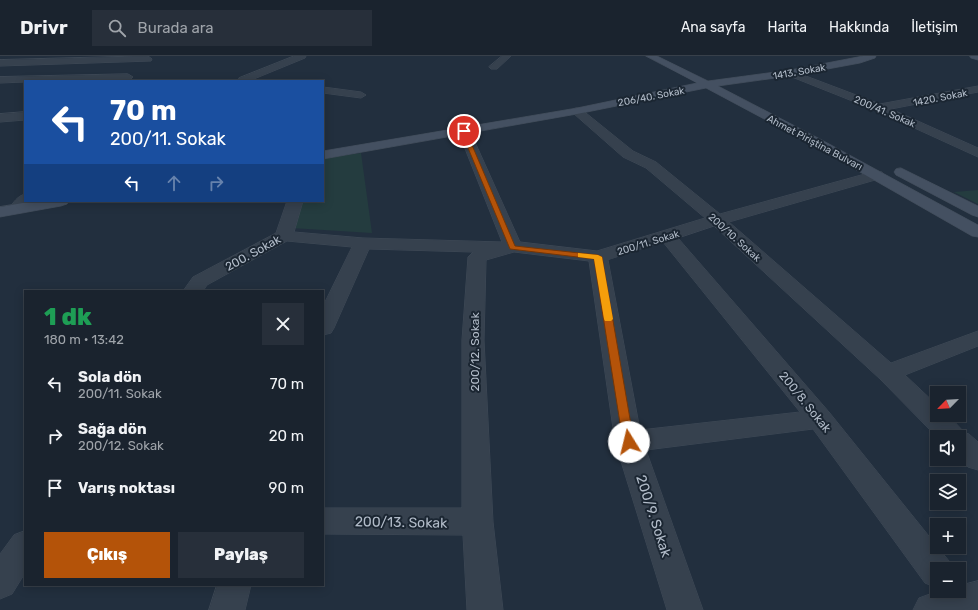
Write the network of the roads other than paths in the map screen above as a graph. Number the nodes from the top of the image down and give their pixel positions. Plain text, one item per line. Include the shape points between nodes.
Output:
1 (16, 56) edge
2 (302, 56) edge
3 (507, 56) edge
4 (650, 56) edge
5 (665, 56) edge
6 (872, 56) edge
7 (974, 56) edge
8 (978, 57) edge
9 (150, 58) edge
10 (0, 63) edge
11 (494, 67) dead end
12 (790, 73) junction
13 (126, 79) edge
14 (0, 80) edge
15 (245, 80) edge
16 (725, 82) junction
17 (709, 84) junction
18 (324, 90) edge
19 (978, 90) edge
20 (361, 95) dead end
21 (879, 108) junction
22 (577, 111) junction
23 (24, 116) edge
24 (0, 118) edge
25 (464, 131) junction
26 (844, 143) dead end
27 (978, 153) edge
28 (324, 156) edge
29 (882, 170) junction
30 (47, 202) edge
31 (294, 202) edge
32 (21, 204) edge
33 (0, 212) edge
34 (978, 212) edge
35 (717, 220) junction
36 (978, 232) edge
37 (284, 236) junction
38 (668, 236) junction
39 (363, 243) junction
40 (513, 248) junction
41 (598, 257) junction
42 (194, 290) edge
43 (324, 326) edge
44 (978, 338) edge
45 (888, 373) junction
46 (820, 419) junction
47 (947, 430) edge
48 (629, 442) junction
49 (966, 448) edge
50 (978, 459) edge
51 (324, 521) edge
52 (478, 522) junction
53 (930, 563) edge
54 (234, 586) edge
55 (227, 610) edge
56 (485, 610) edge
57 (685, 610) edge

1 - 10 street
2 - 15 street
3 - 11 street
4 - 17 main road, Ahmet Piriştina Bulvarı
5 - 16 main road, Ahmet Piriştina Bulvarı
6 - 12 main road, 1413. Sokak
7 - 8 main road
9 - 10 street
9 - 13 street
12 - 16 main road, 1413. Sokak
12 - 21 street, 200/41. Sokak
13 - 14 street
16 - 17 main road, 206/40. Sokak
16 - 26 main road, Ahmet Piriştina Bulvarı
17 - 22 main road, 206/40. Sokak
17 - 29 main road, Ahmet Piriştina Bulvarı
18 - 20 street
19 - 21 street, 1420. Sokak
21 - 27 street, 200/41. Sokak
22 - 25 main road, 206/40. Sokak
22 - 35 street, 200/10. Sokak via 628,154 652,164
23 - 24 street
25 - 28 main road
25 - 40 street
29 - 34 main road, Ahmet Piriştina Bulvarı
29 - 35 street, 200/11. Sokak
29 - 36 main road, Ahmet Piriştina Bulvarı
30 - 32 main road
31 - 37 street, 200. Sokak
32 - 33 main road
35 - 38 street, 200/11. Sokak
35 - 45 street, 200/10. Sokak
37 - 39 street, 200/11. Sokak
37 - 42 street, 200. Sokak via 200,282
38 - 41 street, 200/11. Sokak
38 - 46 street, 200/8. Sokak
39 - 40 street, 200/11. Sokak
39 - 43 street
40 - 41 street, 200/11. Sokak
40 - 52 street, 200/12. Sokak via 477,257 473,340
41 - 48 street, 200/9. Sokak
44 - 45 street
45 - 47 street, 200/10. Sokak
46 - 48 street
46 - 53 street, 200/8. Sokak
48 - 57 street, 200/9. Sokak
49 - 50 street
51 - 52 street, 200/13. Sokak
52 - 56 street, 200/12. Sokak
54 - 55 street

